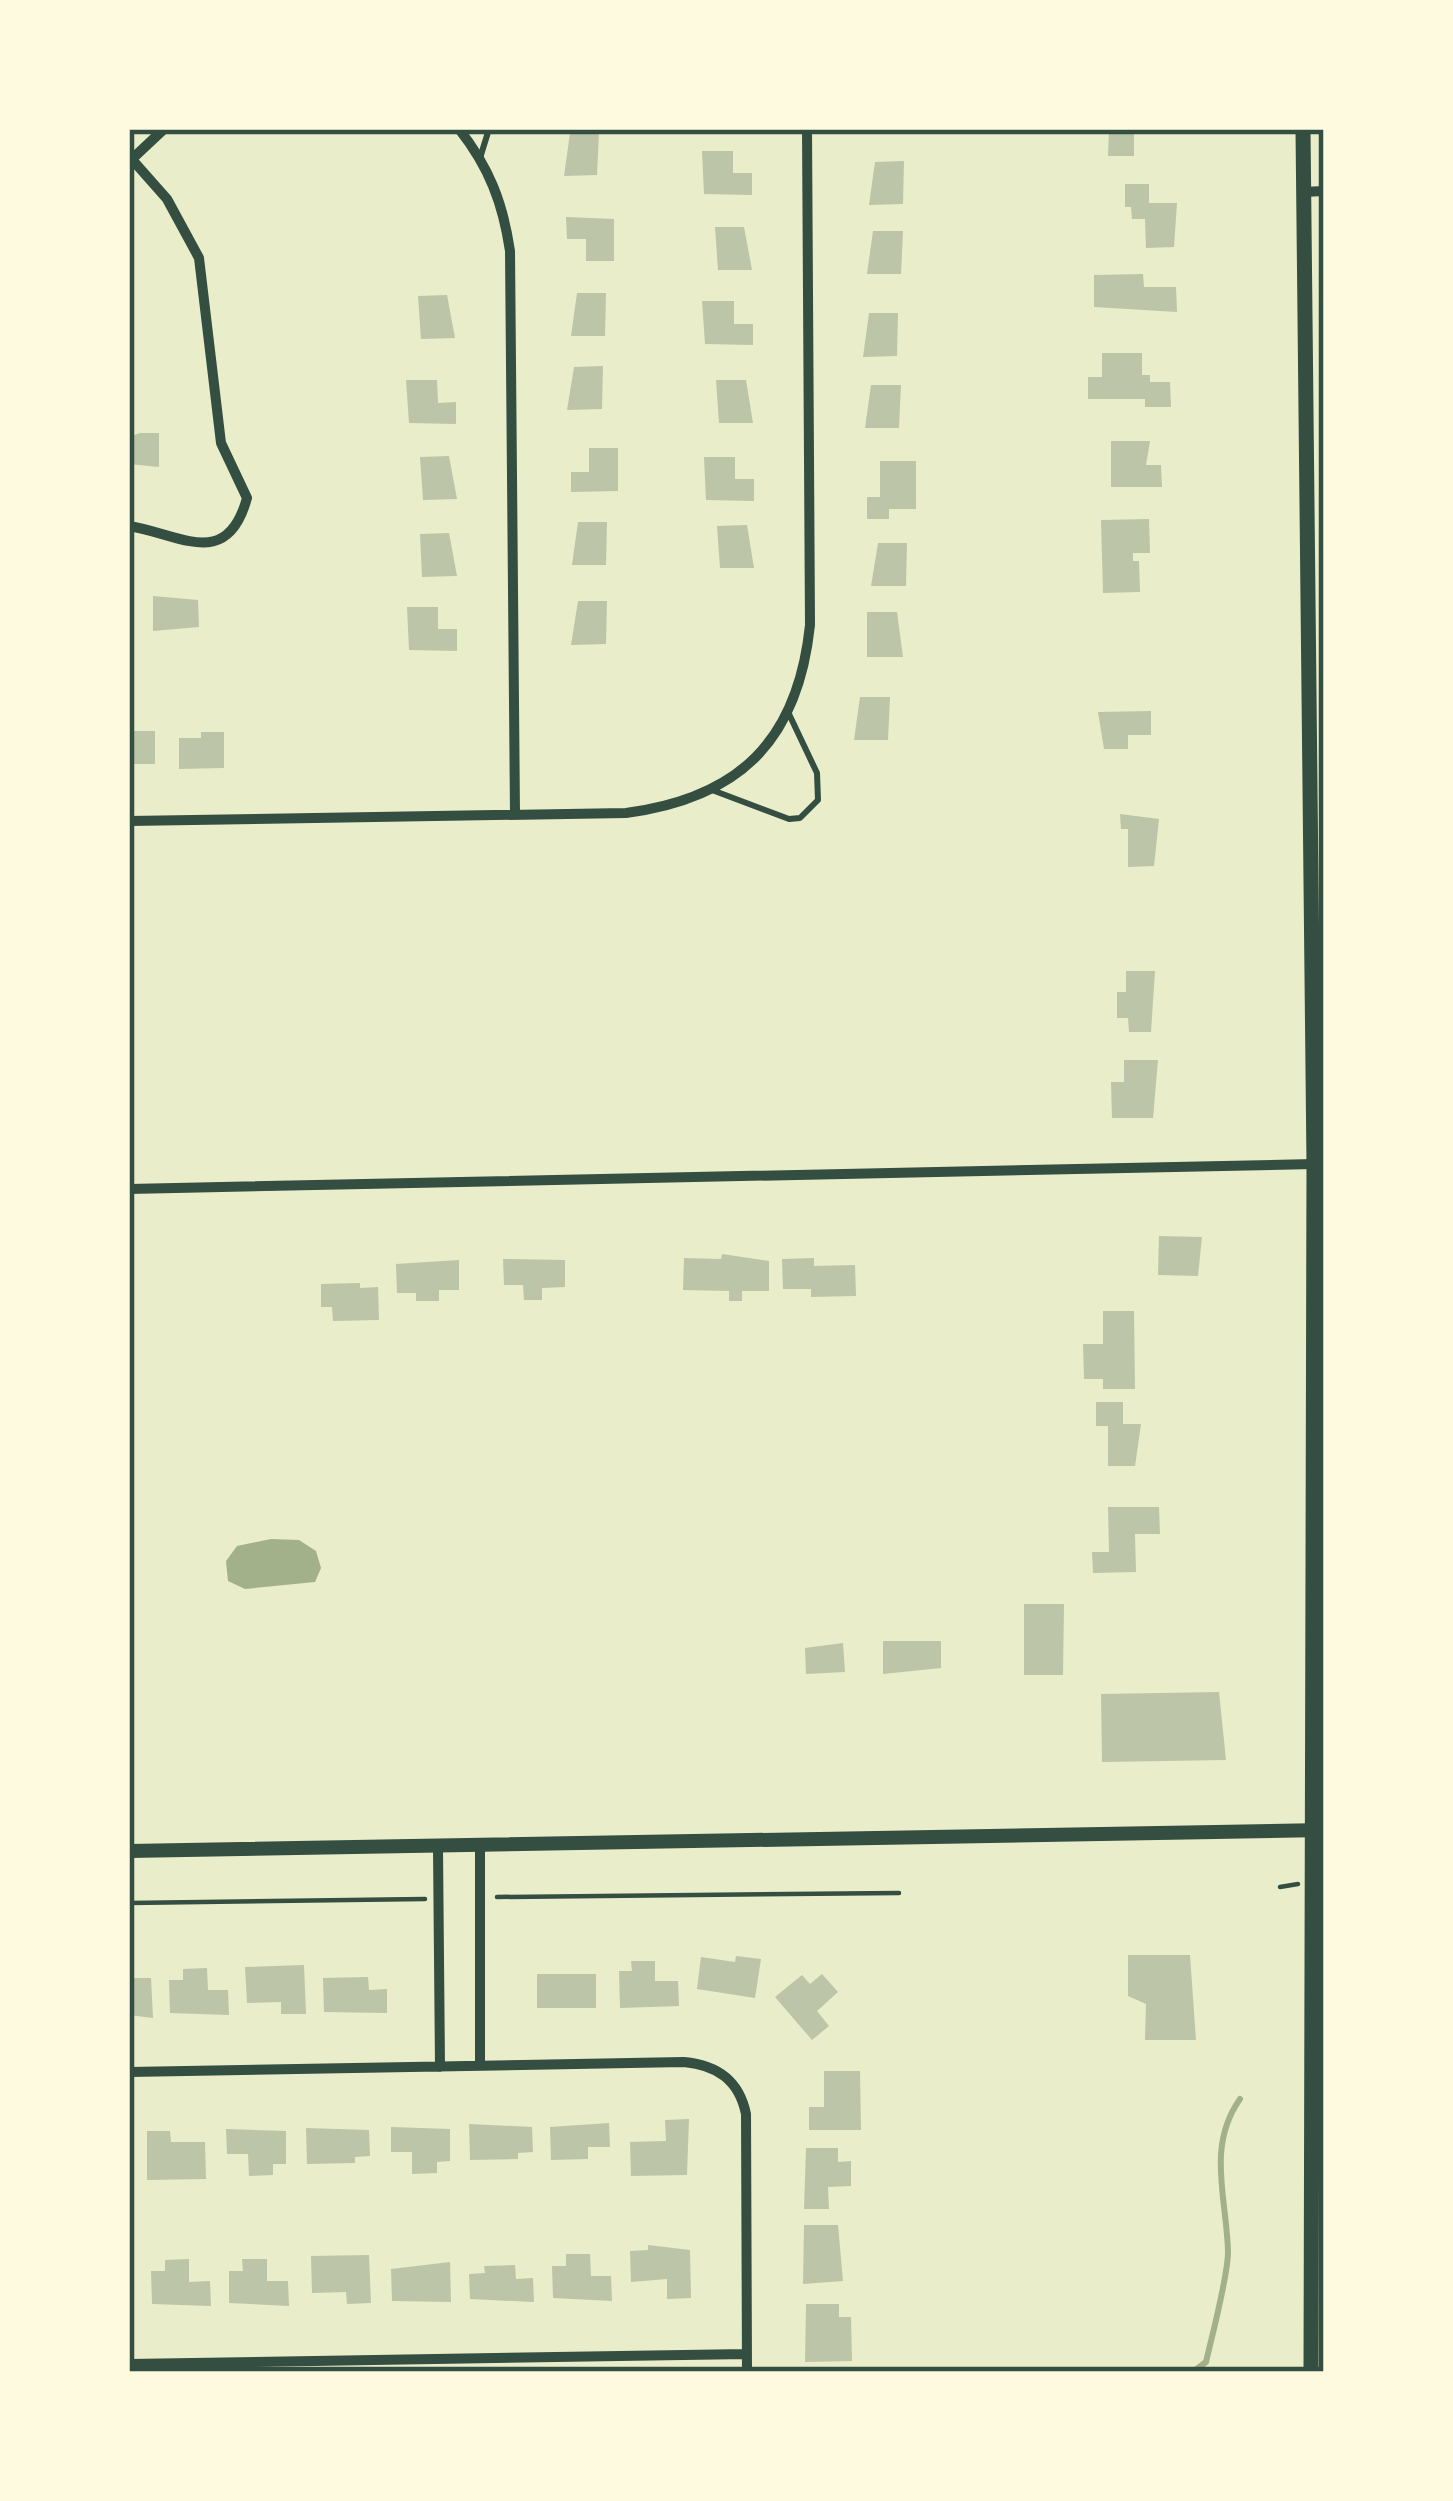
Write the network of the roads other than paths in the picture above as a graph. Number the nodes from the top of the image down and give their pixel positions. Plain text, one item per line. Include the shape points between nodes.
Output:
1 (164, 129) edge
2 (459, 129) edge
3 (489, 129) edge
4 (808, 129) edge
5 (1303, 129) edge
6 (130, 158) edge
7 (480, 158) junction
8 (1303, 191) junction
9 (1324, 191) edge
10 (129, 526) edge
11 (1316, 601) edge
12 (1316, 632) edge
13 (788, 713) junction
14 (712, 790) junction
15 (515, 815) junction
16 (129, 821) edge
17 (1314, 1164) junction
18 (129, 1189) edge
19 (1318, 1830) edge
20 (481, 1846) junction
21 (438, 1848) junction
22 (129, 1851) edge
23 (481, 2066) junction
24 (440, 2067) junction
25 (129, 2072) edge
26 (747, 2354) junction
27 (129, 2364) edge
28 (747, 2372) edge
29 (1311, 2372) edge

1 - 6 street
2 - 7 street
3 - 7 lane
4 - 13 street via 811,604
5 - 8 main road
6 - 10 street via 167,199 199,258 221,443 247,498 231,531 203,544
7 - 15 street via 504,210 510,251
8 - 9 street
8 - 11 main road
11 - 12 main road
12 - 17 main road
13 - 14 street via 759,754
13 - 14 lane via 817,773 810,811 789,819
14 - 15 street via 626,813
15 - 16 street
17 - 18 street
17 - 19 main road
19 - 20 street
19 - 29 main road
20 - 21 street
20 - 23 street
21 - 22 street
21 - 24 street
23 - 24 street
23 - 26 street via 684,2062 729,2079 746,2114
24 - 25 street
26 - 27 street
26 - 28 street

